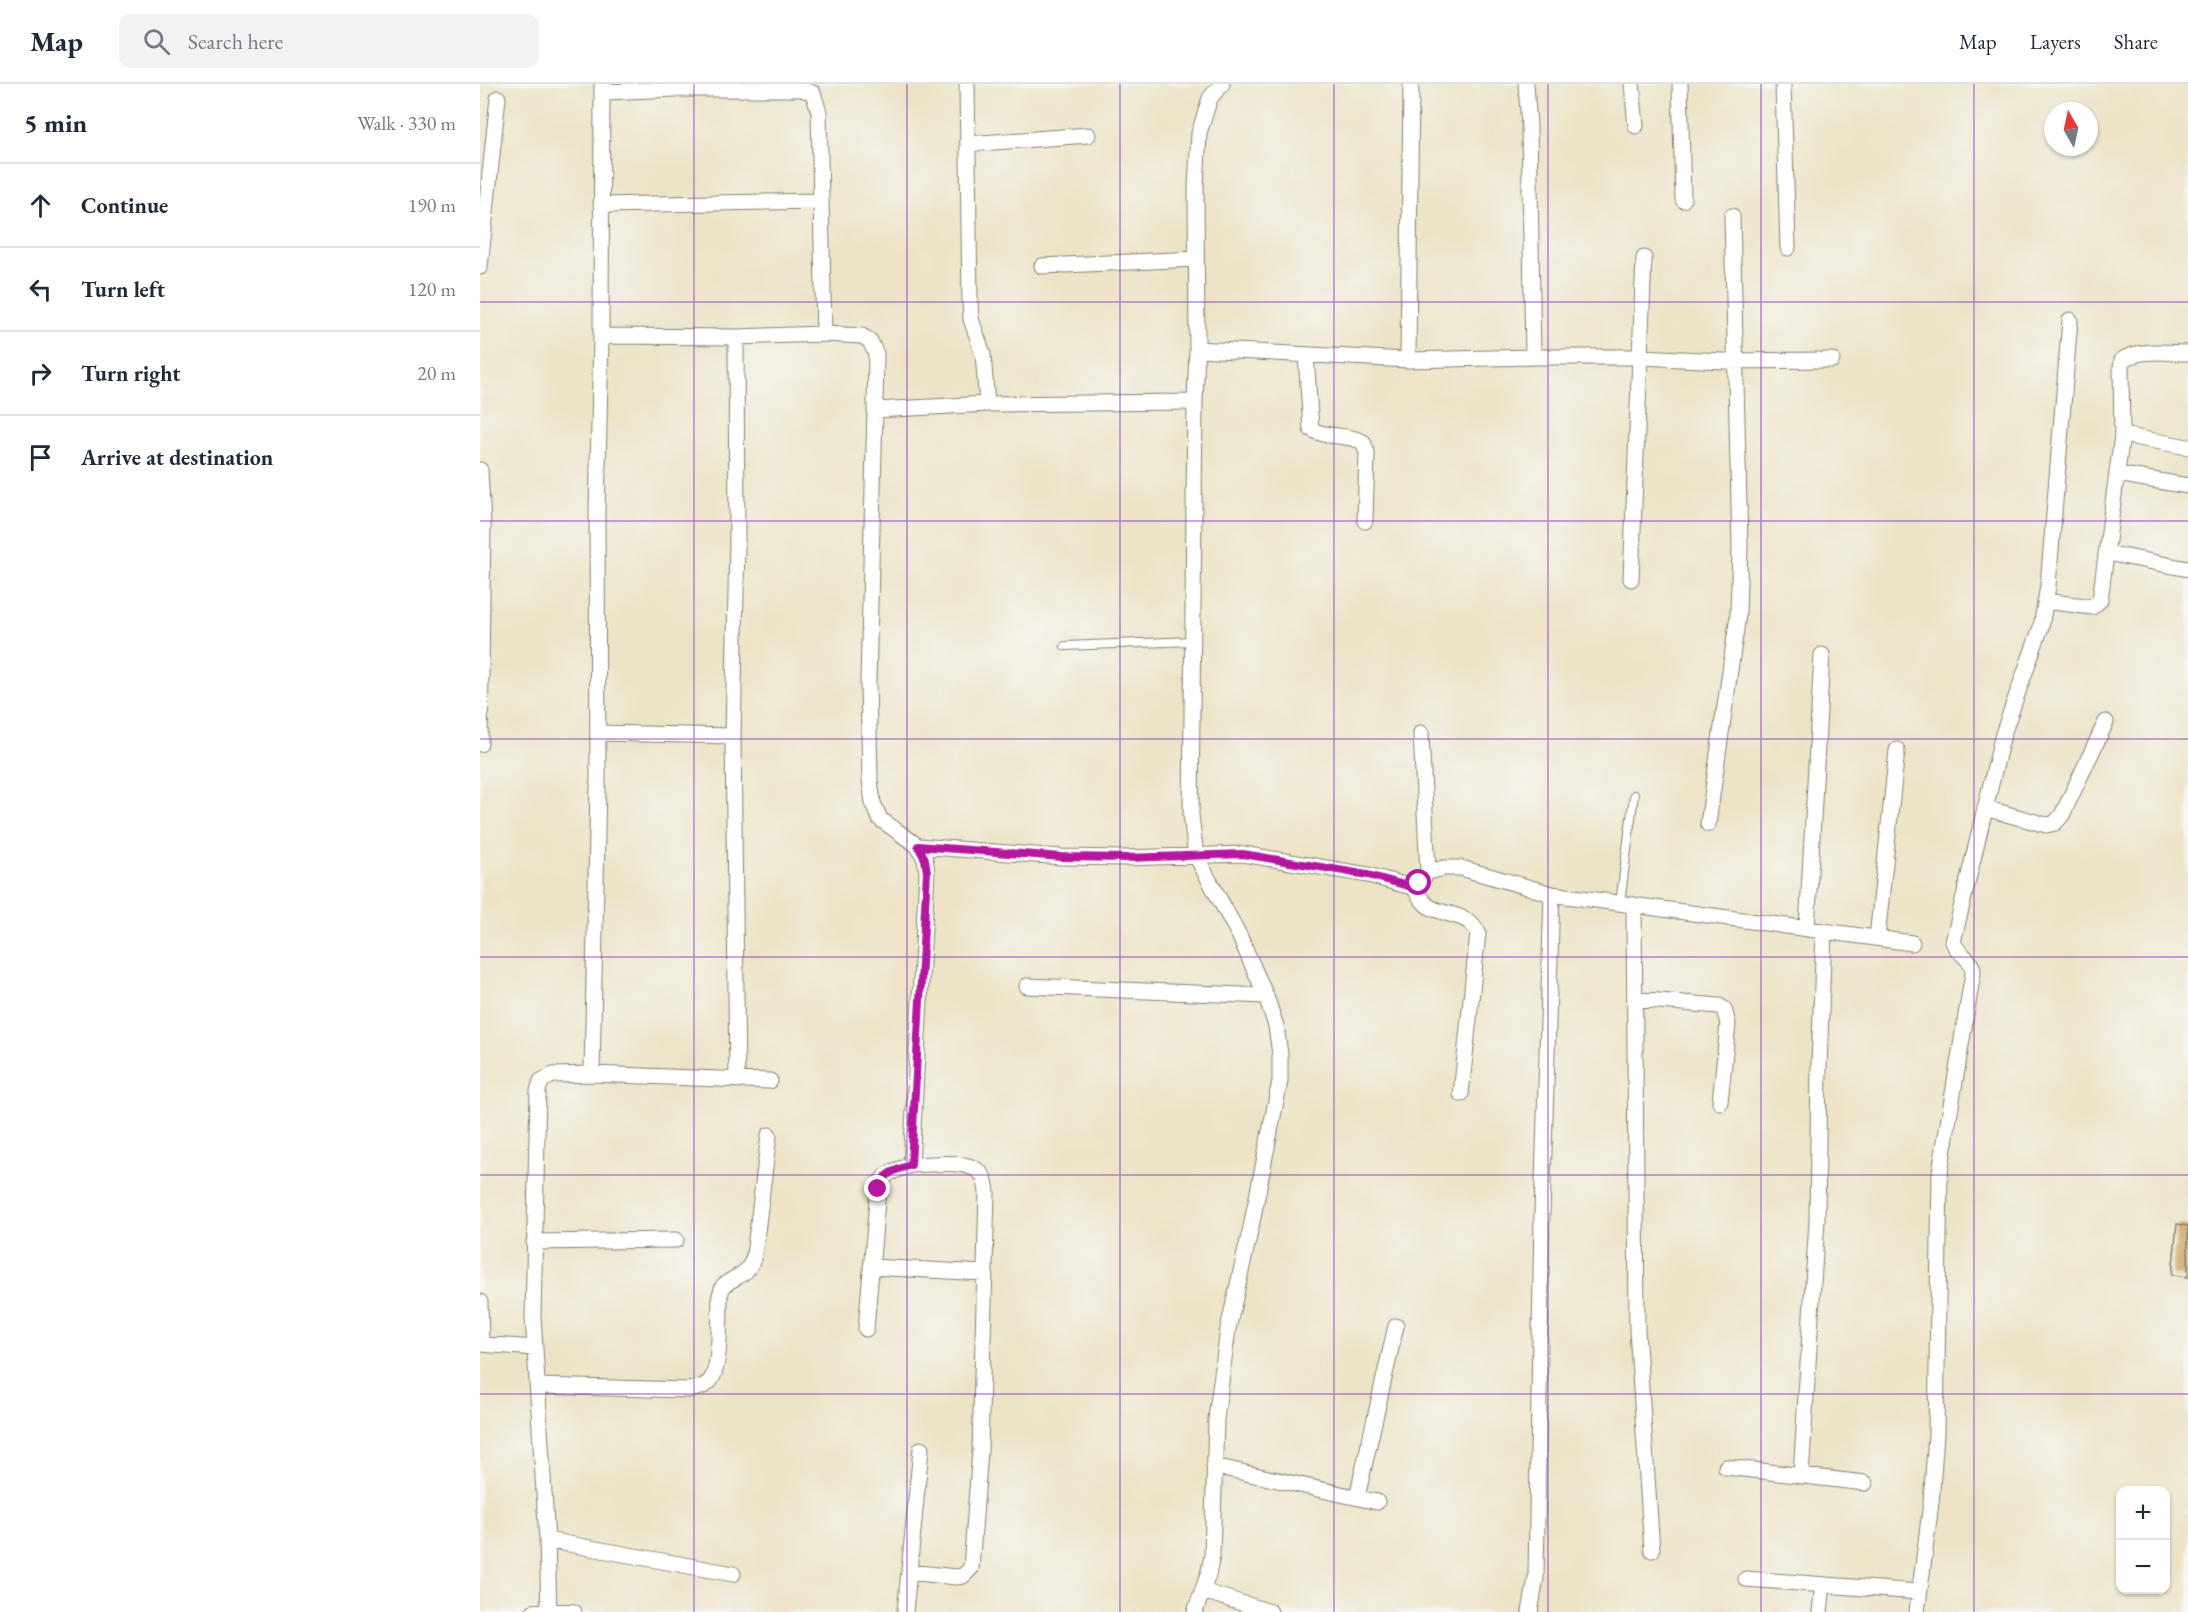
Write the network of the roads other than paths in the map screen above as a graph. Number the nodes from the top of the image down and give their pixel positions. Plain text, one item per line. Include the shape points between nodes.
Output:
1 (968, 84) edge
2 (1411, 84) edge
3 (1526, 84) edge
4 (1632, 84) edge
5 (1680, 84) edge
6 (1783, 84) edge
7 (1221, 85) edge
8 (603, 88) edge
9 (498, 98) dead end
10 (1636, 126) dead end
11 (1088, 135) dead end
12 (968, 144) junction
13 (1683, 200) dead end
14 (821, 201) junction
15 (602, 205) junction
16 (1732, 216) dead end
17 (1788, 248) dead end
18 (1644, 258) dead end
19 (1196, 259) junction
20 (1042, 266) dead end
21 (480, 267) edge
22 (2070, 320) dead end
23 (824, 334) junction
24 (601, 336) junction
25 (736, 337) junction
26 (1197, 349) junction
27 (2188, 353) edge
28 (1306, 355) junction
29 (1533, 357) junction
30 (1641, 357) junction
31 (1408, 360) junction
32 (1734, 360) junction
33 (1832, 360) dead end
34 (1195, 402) junction
35 (987, 404) junction
36 (875, 410) junction
37 (2121, 435) junction
38 (2188, 447) edge
39 (480, 470) edge
40 (2117, 474) junction
41 (2188, 486) edge
42 (1365, 520) dead end
43 (2107, 553) junction
44 (2188, 569) edge
45 (1631, 579) dead end
46 (2045, 601) junction
47 (1192, 641) junction
48 (1065, 646) dead end
49 (1822, 655) dead end
50 (2106, 722) dead end
51 (598, 733) junction
52 (1421, 733) dead end
53 (733, 736) junction
54 (480, 744) edge
55 (1897, 750) dead end
56 (1634, 795) dead end
57 (1985, 807) junction
58 (1708, 825) dead end
59 (918, 846) junction
60 (1196, 856) junction
61 (1428, 872) junction
62 (1413, 886) junction
63 (1552, 894) junction
64 (1627, 904) junction
65 (1807, 929) junction
66 (1824, 931) junction
67 (1877, 938) junction
68 (1912, 943) dead end
69 (1027, 986) dead end
70 (1266, 996) junction
71 (1635, 999) junction
72 (592, 1074) junction
73 (737, 1080) junction
74 (770, 1081) dead end
75 (1461, 1094) dead end
76 (1720, 1102) dead end
77 (769, 1135) dead end
78 (911, 1165) junction
79 (676, 1240) dead end
80 (534, 1242) junction
81 (872, 1267) junction
82 (985, 1273) junction
83 (480, 1302) edge
84 (1396, 1326) dead end
85 (866, 1329) dead end
86 (480, 1344) edge
87 (535, 1348) junction
88 (537, 1386) junction
89 (921, 1449) dead end
90 (1214, 1466) junction
91 (1726, 1467) dead end
92 (1802, 1476) junction
93 (1865, 1483) dead end
94 (1357, 1497) junction
95 (1377, 1502) dead end
96 (547, 1540) junction
97 (1652, 1550) dead end
98 (909, 1572) junction
99 (733, 1574) dead end
100 (1746, 1579) dead end
101 (1823, 1585) junction
102 (1203, 1591) junction
103 (1918, 1592) junction
104 (549, 1611) edge
105 (532, 1612) edge
106 (574, 1612) edge
107 (905, 1612) edge
108 (1195, 1612) edge
109 (1270, 1612) edge
110 (1530, 1612) edge
111 (1820, 1612) edge
112 (1917, 1612) edge

1 - 12 street
2 - 31 street
3 - 29 street
4 - 10 street
5 - 13 street
6 - 17 street
7 - 19 street via 1210,98 1199,133
8 - 14 street via 801,89 813,93 819,112
8 - 15 street
9 - 21 street
11 - 12 street
12 - 35 street via 971,319 983,354
14 - 15 street
14 - 23 street
15 - 24 street
16 - 32 street
18 - 30 street
19 - 20 street
19 - 26 street
22 - 46 street
23 - 25 street
23 - 36 street via 862,336 870,342 876,354
24 - 25 street
24 - 51 street
25 - 53 street
26 - 28 street
26 - 34 street
27 - 37 street via 2143,353 2122,360
28 - 31 street
28 - 42 street via 1311,429 1355,437 1363,442 1367,453
29 - 30 street
29 - 31 street
30 - 32 street
30 - 45 street
32 - 33 street
32 - 58 street via 1738,606
34 - 35 street
34 - 47 street
35 - 36 street
36 - 59 street via 868,681 870,780 880,819
37 - 38 street
37 - 40 street
39 - 54 street
40 - 41 street
40 - 43 street
43 - 44 street
43 - 46 street via 2097,604 2084,607
46 - 57 street via 2041,627 2003,734
47 - 48 lane
47 - 60 street via 1191,815
49 - 65 street
50 - 57 street via 2055,823 2046,825
51 - 53 street
51 - 72 street
52 - 61 street
53 - 73 street
55 - 67 street
56 - 64 lane
57 - 103 street via 1953,942 1973,966 1973,973 1940,1172 1936,1434
59 - 60 street via 1062,857
59 - 78 street via 927,872
60 - 62 street via 1268,856
60 - 70 street via 1239,935
61 - 62 street
61 - 63 street via 1461,868
62 - 75 street via 1428,906 1468,920 1478,933
63 - 64 street
63 - 110 street via 1536,1578
64 - 65 street
64 - 71 street
65 - 66 street
66 - 67 street
66 - 92 street via 1817,1220
67 - 68 street
69 - 70 street
70 - 90 street via 1276,1026 1280,1081 1228,1329
71 - 76 street via 1724,1009 1728,1024
71 - 97 street via 1637,1330
72 - 73 street
72 - 80 street via 553,1074 541,1081
73 - 74 street
77 - 88 street via 754,1256 744,1274 723,1286 716,1368 709,1382 702,1388 688,1390
78 - 81 street via 881,1179
78 - 82 street via 966,1164 983,1176 987,1192
79 - 80 street
80 - 87 street
81 - 82 street
81 - 85 street
82 - 98 street via 980,1451 971,1568 956,1577
83 - 86 street
84 - 94 street
86 - 87 street
87 - 88 street
88 - 96 street
89 - 98 street
90 - 94 street
90 - 102 street via 1212,1556
91 - 92 street
92 - 93 street
94 - 95 street
96 - 99 street
96 - 104 street
98 - 107 street
100 - 101 street
101 - 103 street
101 - 111 street
102 - 108 street
102 - 109 street
103 - 112 street
104 - 105 street
104 - 106 street

